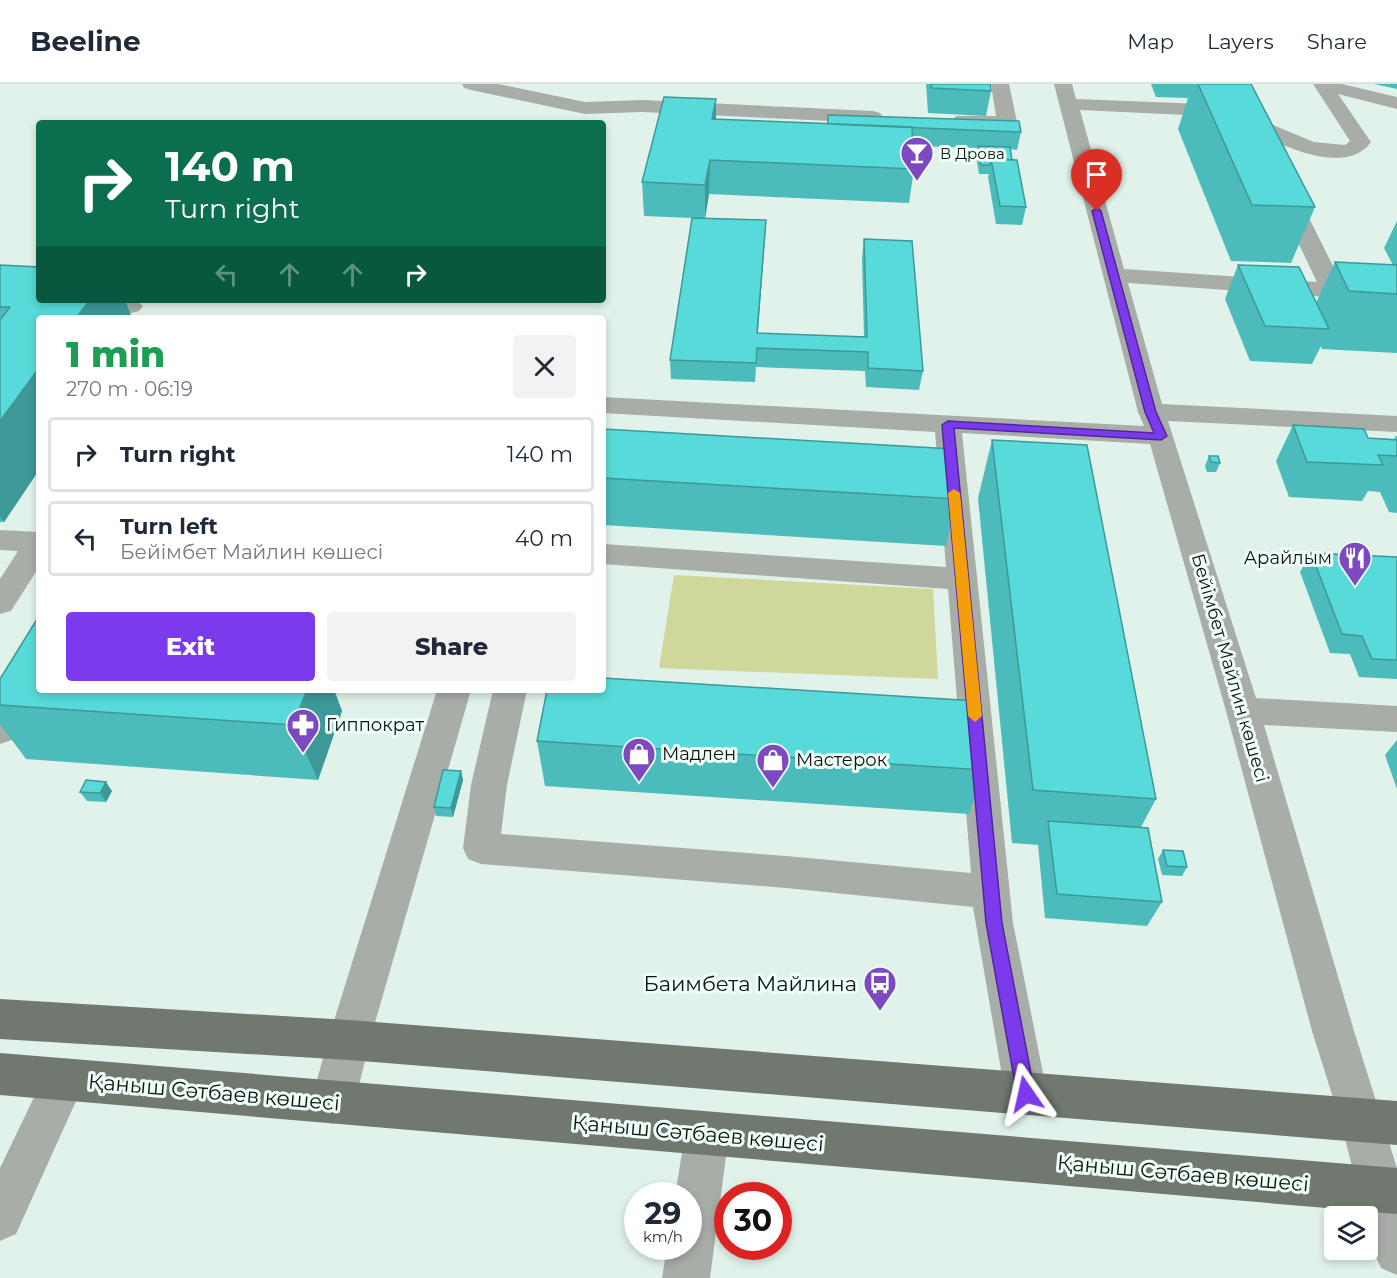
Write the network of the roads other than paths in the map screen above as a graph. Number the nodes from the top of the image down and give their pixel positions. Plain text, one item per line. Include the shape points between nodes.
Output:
1 (471, 84) edge
2 (1000, 84) edge
3 (1323, 85) edge
4 (628, 91) dead end
5 (1065, 94) edge
6 (1397, 103) edge
7 (642, 106) junction
8 (1244, 109) junction
9 (891, 118) edge
10 (949, 120) edge
11 (1266, 153) edge
12 (1276, 174) edge
13 (1114, 275) junction
14 (1333, 290) junction
15 (1397, 295) edge
16 (0, 299) edge
17 (36, 301) edge
18 (75, 303) edge
19 (131, 306) dead end
20 (606, 405) edge
21 (1156, 424) junction
22 (1397, 424) edge
23 (948, 425) junction
24 (0, 540) edge
25 (36, 543) edge
26 (36, 548) edge
27 (606, 555) edge
28 (962, 579) junction
29 (0, 603) edge
30 (36, 667) edge
31 (453, 693) edge
32 (509, 693) edge
33 (940, 706) edge
34 (975, 709) junction
35 (1243, 711) junction
36 (1397, 719) edge
37 (0, 730) edge
38 (992, 892) junction
39 (0, 1019) edge
40 (350, 1040) junction
41 (0, 1074) edge
42 (64, 1079) junction
43 (1026, 1094) junction
44 (333, 1102) junction
45 (1379, 1122) edge
46 (707, 1134) junction
47 (1389, 1190) edge
48 (0, 1218) edge
49 (1397, 1252) edge
50 (686, 1278) edge

1 - 7 street via 585,108
2 - 10 street via 1007,122
3 - 6 street
3 - 8 street via 1361,142 1358,147 1346,151 1319,150 1279,136
4 - 7 street
5 - 8 street
5 - 13 street, Бейімбет Майлин көшесі
7 - 9 street
8 - 11 street
12 - 14 street
13 - 14 street
13 - 21 street, Бейімбет Майлин көшесі
14 - 15 street
16 - 17 street
18 - 19 street
20 - 23 street
21 - 22 street
21 - 23 street
21 - 35 street, Бейімбет Майлин көшесі
23 - 28 street
24 - 25 street
26 - 29 street
27 - 28 street
28 - 34 street
30 - 37 street
31 - 40 street
32 - 38 street via 489,785 481,848
33 - 34 street
34 - 38 street
35 - 36 street
35 - 45 street, Бейімбет Майлин көшесі via 1333,1031
38 - 43 street via 994,923
39 - 40 main road
40 - 43 main road
40 - 44 street
41 - 42 main road, Қаныш Сәтбаев көшесі
42 - 44 main road, Қаныш Сәтбаев көшесі
42 - 48 street
43 - 45 main road
44 - 46 main road, Қаныш Сәтбаев көшесі
45 - 47 street, Бейімбет Майлин көшесі
46 - 47 main road, Қаныш Сәтбаев көшесі
46 - 50 street
47 - 49 street, Бейімбет Майлин көшесі

